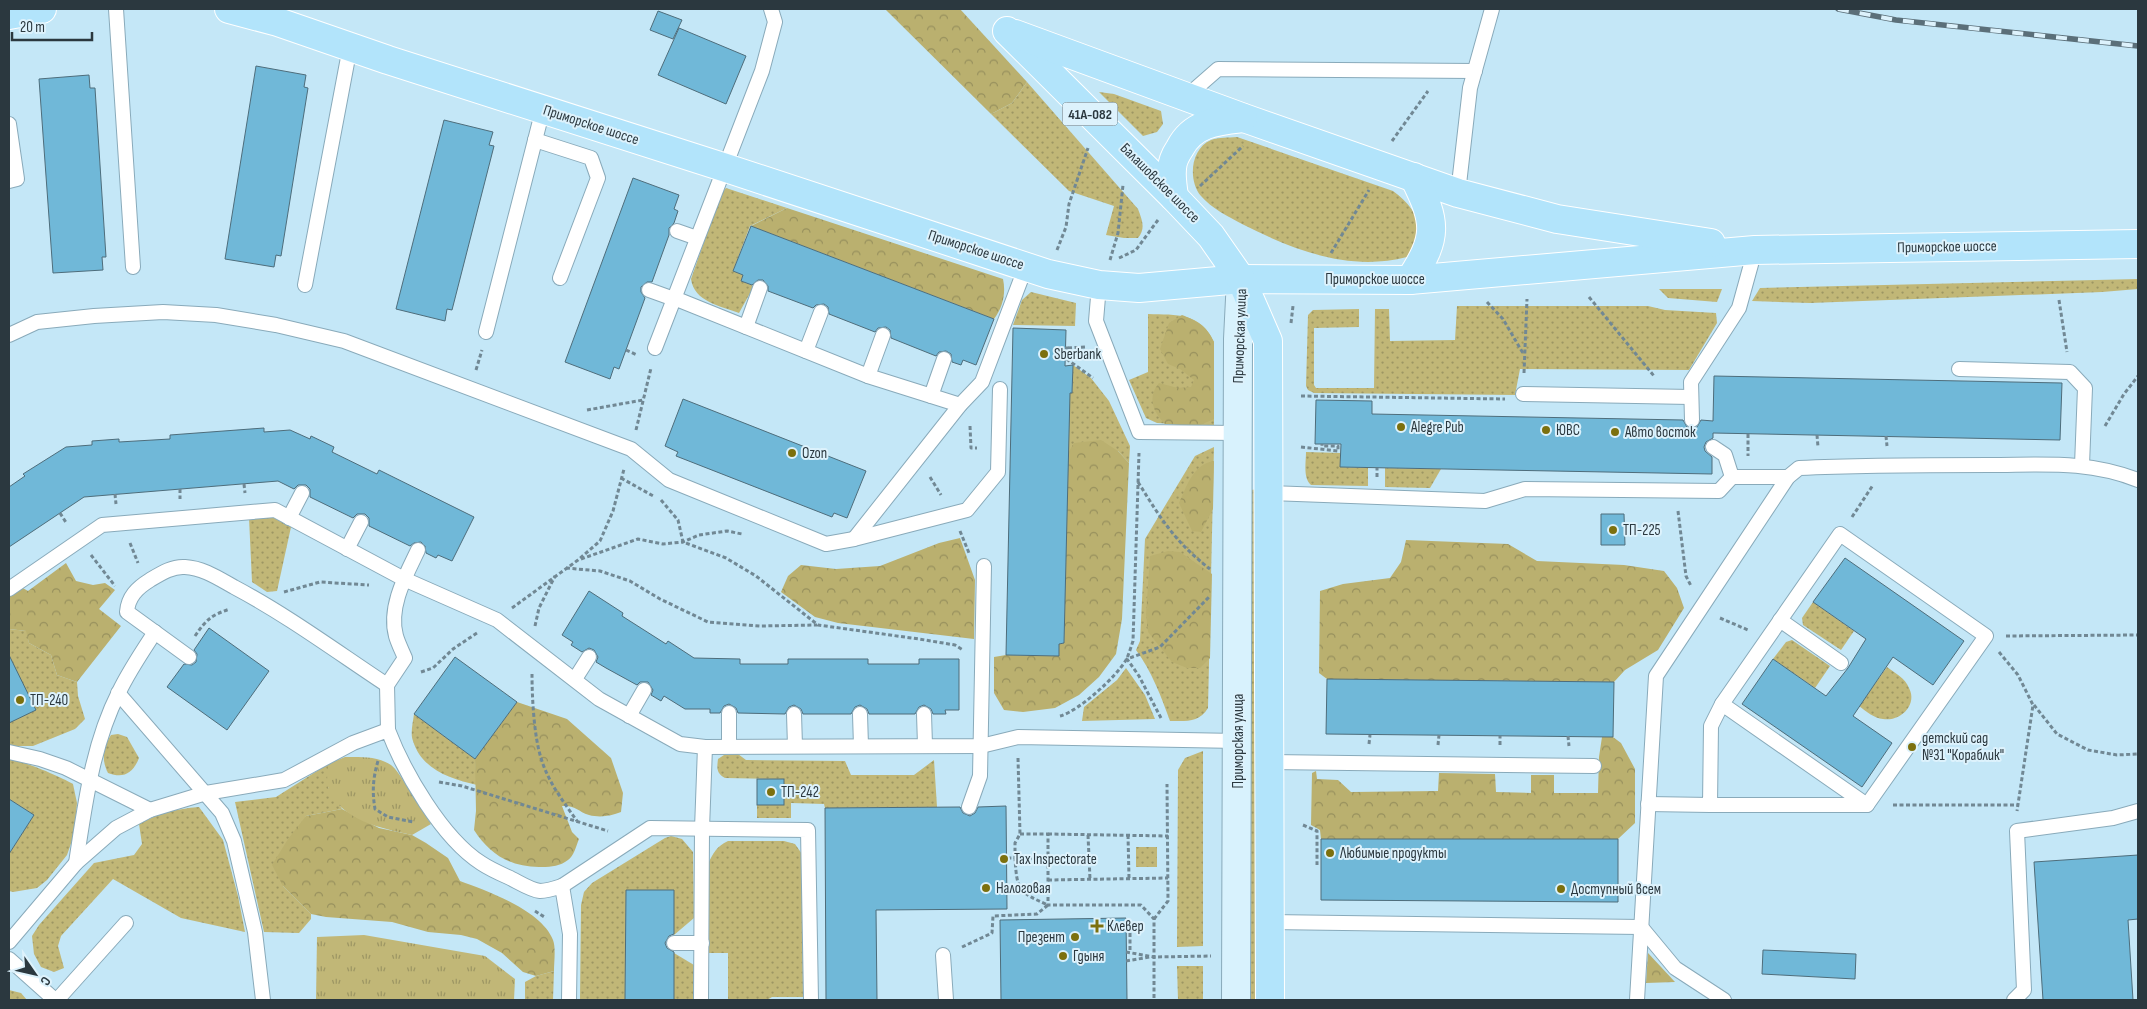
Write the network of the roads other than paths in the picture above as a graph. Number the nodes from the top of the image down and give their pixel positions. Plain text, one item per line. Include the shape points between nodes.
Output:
1 (42, 9) edge
2 (116, 9) edge
3 (229, 9) edge
4 (771, 9) edge
5 (1492, 9) edge
6 (9, 15) edge
7 (279, 16) edge
8 (1006, 31) joint
9 (350, 47) junction
10 (1475, 71) junction
11 (1186, 97) junction
12 (543, 109) junction
13 (9, 124) edge
14 (1247, 130) junction
15 (535, 140) junction
16 (723, 167) junction
17 (1414, 177) junction
18 (9, 181) edge
19 (1458, 193) junction
20 (1177, 200) junction
21 (677, 231) dead end
22 (697, 238) junction
23 (2138, 244) edge
24 (1755, 250) junction
25 (132, 267) dead end
26 (1037, 270) junction
27 (560, 278) dead end
28 (1242, 279) junction
29 (1410, 280) junction
30 (305, 285) dead end
31 (1099, 285) junction
32 (760, 288) dead end
33 (649, 290) dead end
34 (674, 299) junction
35 (821, 312) dead end
36 (746, 327) junction
37 (486, 332) road end
38 (9, 334) edge
39 (883, 335) dead end
40 (655, 348) road end
41 (806, 351) junction
42 (944, 359) dead end
43 (1959, 369) dead end
44 (868, 376) junction
45 (1000, 389) dead end
46 (1523, 394) road end
47 (931, 396) junction
48 (1692, 397) junction
49 (960, 405) junction
50 (1692, 420) dead end
51 (1238, 433) junction
52 (1713, 447) dead end
53 (2082, 465) junction
54 (1732, 477) junction
55 (1788, 477) junction
56 (2138, 480) edge
57 (302, 493) dead end
58 (1268, 493) junction
59 (289, 518) junction
60 (361, 522) dead end
61 (854, 539) junction
62 (348, 549) junction
63 (418, 550) dead end
64 (984, 566) dead end
65 (404, 579) junction
66 (9, 588) edge
67 (1780, 620) junction
68 (155, 632) junction
69 (186, 655) road end
70 (589, 657) dead end
71 (1840, 662) dead end
72 (575, 679) junction
73 (387, 685) junction
74 (644, 690) dead end
75 (118, 692) junction
76 (1722, 704) junction
77 (729, 714) dead end
78 (794, 714) dead end
79 (860, 714) dead end
80 (924, 714) dead end
81 (628, 716) junction
82 (388, 730) junction
83 (1238, 741) junction
84 (924, 745) junction
85 (729, 746) junction
86 (795, 746) junction
87 (861, 746) junction
88 (981, 746) junction
89 (705, 747) junction
90 (9, 752) edge
91 (1269, 762) junction
92 (1594, 766) dead end
93 (88, 780) junction
94 (206, 793) junction
95 (1648, 804) junction
96 (1710, 805) junction
97 (1867, 805) junction
98 (969, 807) dead end
99 (150, 810) junction
100 (2138, 810) edge
101 (702, 828) junction
102 (76, 863) junction
103 (562, 886) junction
104 (1269, 922) junction
105 (126, 923) dead end
106 (1641, 927) junction
107 (9, 942) edge
108 (674, 943) dead end
109 (702, 943) junction
110 (943, 955) road end
111 (9, 958) edge
112 (56, 1000) edge
113 (263, 1000) edge
114 (569, 1000) edge
115 (701, 1000) edge
116 (811, 1000) edge
117 (946, 1000) edge
118 (1236, 1000) edge
119 (1270, 1000) edge
120 (1637, 1000) edge
121 (1724, 1000) edge
122 (2014, 1000) edge

1 - 6 main road
2 - 25 lane
3 - 7 main road, Приморское шоссе
4 - 16 lane via 774,22 762,71
5 - 10 lane
7 - 9 main road, Приморское шоссе
8 - 11 main road, Приморское шоссе
8 - 20 main road, Балашовское шоссе / 41А-082
9 - 12 main road, Приморское шоссе
9 - 30 lane
10 - 11 lane via 1218,69
10 - 19 lane via 1470,88
11 - 14 main road, Приморское шоссе
12 - 15 lane
12 - 16 main road, Приморское шоссе
13 - 18 lane via 17,179
14 - 17 main road, Приморское шоссе
14 - 20 main road via 1210,122 1184,140 1172,168
15 - 27 lane via 591,158 598,178
15 - 37 lane
16 - 22 lane
16 - 26 main road, Приморское шоссе
17 - 19 main road, Приморское шоссе
17 - 29 main road via 1427,202 1431,237 1426,256
19 - 24 main road, Приморское шоссе via 1557,219
20 - 28 main road, Балашовское шоссе via 1211,236
21 - 22 lane
22 - 34 lane
23 - 24 main road, Приморское шоссе
24 - 29 main road, Приморское шоссе
24 - 48 lane via 1739,308 1691,382
26 - 31 main road, Приморское шоссе
26 - 49 lane via 982,382
28 - 29 main road, Приморское шоссе
28 - 31 main road, Приморское шоссе via 1139,288
28 - 51 main road, Приморская улица
28 - 58 main road, Приморская улица via 1268,341
31 - 51 lane via 1096,321 1139,432
32 - 36 lane
33 - 34 lane
34 - 36 lane
34 - 40 lane
35 - 41 lane
36 - 41 lane
38 - 61 lane via 37,322 163,312 216,315 344,341 631,449 670,480 826,544
39 - 44 lane
41 - 44 lane
42 - 47 lane
43 - 53 lane via 2070,372 2085,388
44 - 47 lane
45 - 61 lane via 998,472 967,510
46 - 48 lane
47 - 49 lane
48 - 50 lane
49 - 61 lane
51 - 83 main road, Приморская улица
52 - 54 lane via 1725,455
53 - 55 lane via 1799,468
53 - 56 lane via 2116,471
54 - 55 lane
54 - 58 lane via 1719,490 1525,489 1485,501
55 - 95 lane via 1656,676
57 - 59 lane
58 - 91 main road, Приморская улица
59 - 62 lane
59 - 66 lane via 276,510 102,525
60 - 62 lane
62 - 65 lane
63 - 65 lane
64 - 88 lane
65 - 72 lane via 496,620
65 - 73 lane via 395,603 395,635 405,658
67 - 71 lane
67 - 76 lane
67 - 97 lane via 1840,534 1986,636
68 - 69 lane
68 - 73 lane via 127,612 130,596 167,570 183,566 204,571 259,600
68 - 75 lane
70 - 72 lane
72 - 81 lane via 599,699
73 - 82 lane
74 - 81 lane
75 - 93 lane
75 - 94 lane
76 - 96 lane via 1711,726
76 - 97 lane
77 - 85 lane
78 - 86 lane
79 - 87 lane
80 - 84 lane
81 - 89 lane via 680,744
82 - 94 lane via 353,742 284,780
82 - 103 lane via 398,756 436,817 480,863 540,891
83 - 88 lane via 1018,737
83 - 118 main road, Приморская улица
84 - 87 lane
84 - 88 lane
85 - 86 lane
85 - 89 lane
86 - 87 lane
88 - 98 lane via 980,776
89 - 101 lane
90 - 93 lane via 66,768
91 - 92 lane
91 - 104 main road, Приморская улица
93 - 99 lane
93 - 102 lane
94 - 99 lane
94 - 113 lane via 222,813 234,841 254,932
95 - 96 lane
95 - 106 lane
96 - 97 lane
99 - 102 lane via 116,828
100 - 122 lane via 2112,818 2017,831 2024,990
101 - 103 lane via 650,828
101 - 109 lane
101 - 116 lane via 808,830
102 - 107 lane
103 - 114 lane via 570,934
104 - 106 lane
104 - 119 main road, Приморская улица
105 - 112 lane
106 - 120 lane
106 - 121 lane via 1675,968
108 - 109 lane
109 - 115 lane
110 - 117 lane
111 - 112 lane

